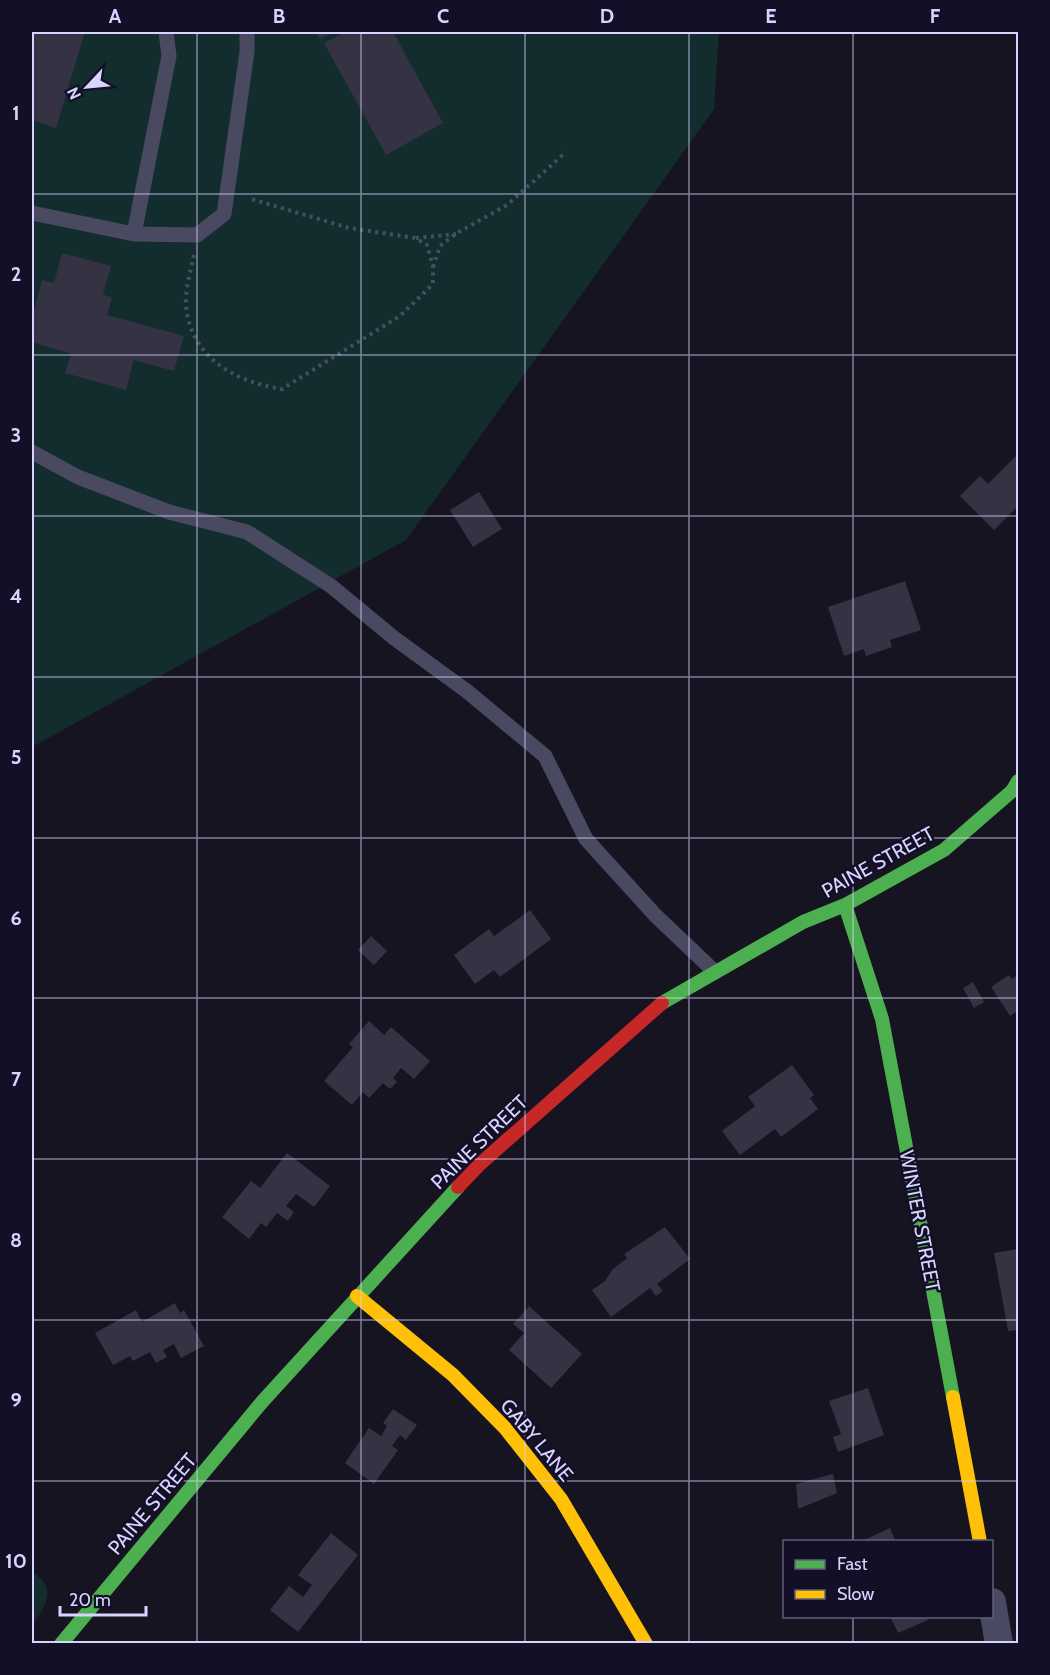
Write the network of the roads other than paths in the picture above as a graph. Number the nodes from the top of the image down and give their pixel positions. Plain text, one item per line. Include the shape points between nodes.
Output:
1 (166, 32) edge
2 (247, 32) edge
3 (32, 213) edge
4 (134, 234) junction
5 (32, 452) edge
6 (1018, 781) edge
7 (845, 905) junction
8 (715, 972) junction
9 (357, 1296) junction
10 (980, 1540) edge
11 (993, 1608) edge
12 (61, 1644) edge
13 (646, 1644) edge
14 (999, 1644) edge

1 - 4 lane via 169,57
2 - 4 lane via 224,214 197,235
3 - 4 lane
5 - 8 lane via 78,477 159,508 247,532 331,586 545,756 586,839 655,915
6 - 7 main road, PAINE STREET via 1012,791 944,850
7 - 8 main road, PAINE STREET via 803,922
7 - 10 main road, WINTER STREET via 882,1019
8 - 9 main road, PAINE STREET via 658,1005 480,1164
9 - 12 main road, PAINE STREET via 262,1402
9 - 13 main road, GABY LANE via 453,1375 505,1428 561,1499
11 - 14 street

